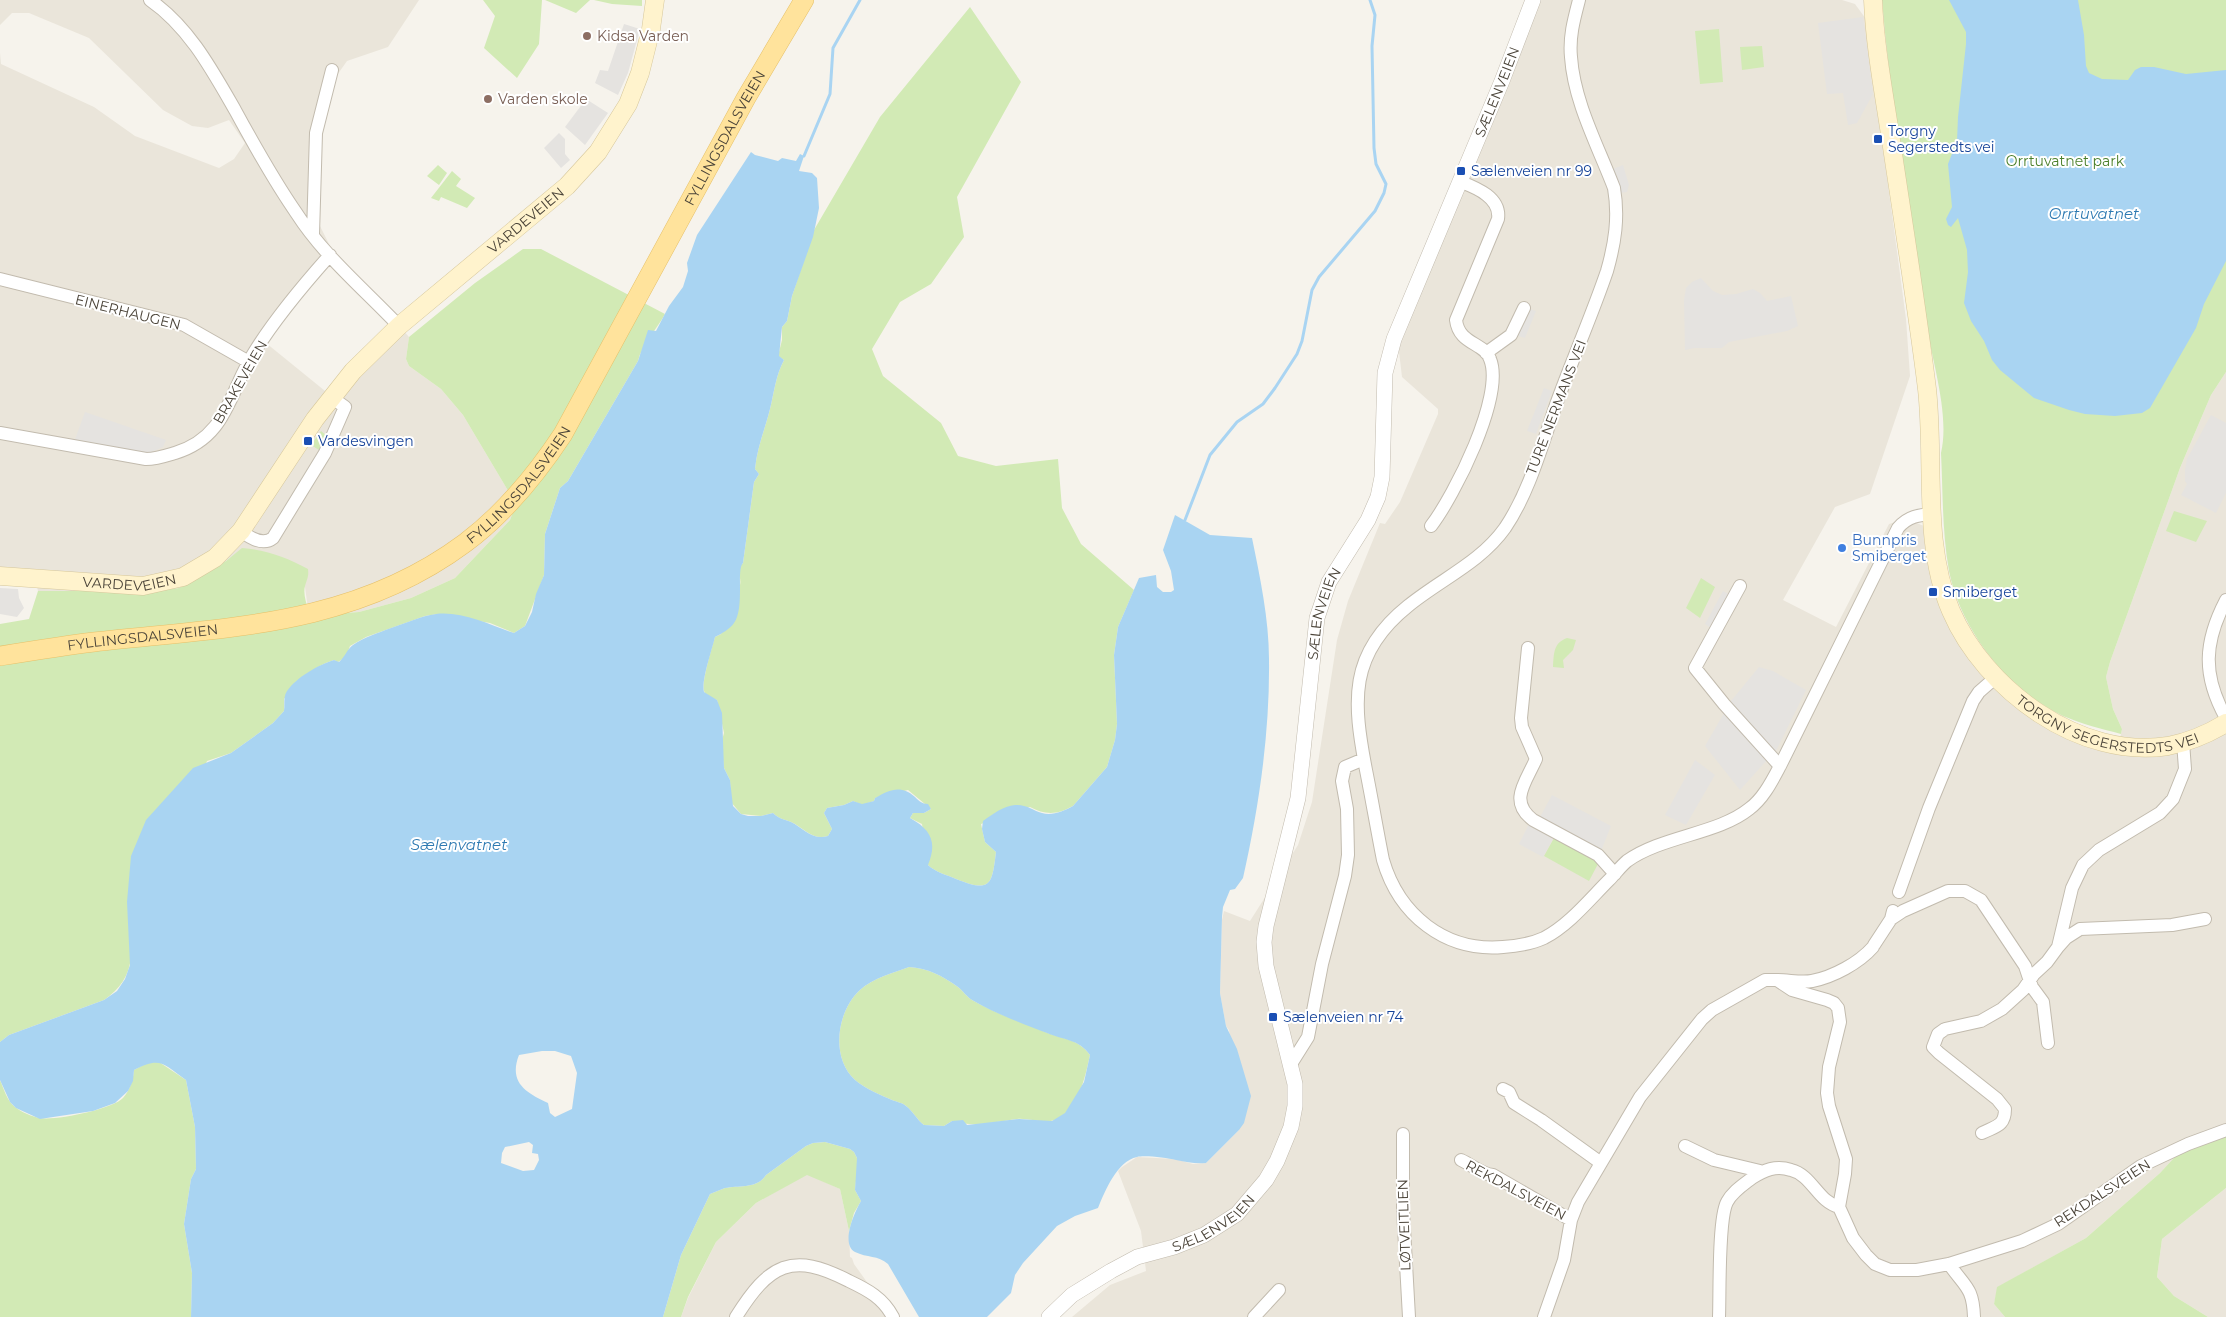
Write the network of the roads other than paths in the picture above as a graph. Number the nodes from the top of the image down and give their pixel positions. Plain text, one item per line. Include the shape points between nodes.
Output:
1 (150, 0) edge
2 (655, 0) edge
3 (804, 0) edge
4 (1533, 0) edge
5 (1579, 0) edge
6 (1874, 0) edge
7 (332, 70) dead end
8 (1460, 182) junction
9 (313, 234) junction
10 (330, 254) junction
11 (0, 279) edge
12 (1524, 308) dead end
13 (399, 326) junction
14 (1486, 353) junction
15 (249, 362) junction
16 (331, 397) junction
17 (0, 433) edge
18 (1933, 514) junction
19 (1430, 526) dead end
20 (241, 531) junction
21 (0, 576) edge
22 (1740, 586) dead end
23 (2226, 600) edge
24 (1528, 648) dead end
25 (0, 656) edge
26 (1995, 678) junction
27 (2226, 718) edge
28 (2226, 723) edge
29 (2184, 742) junction
30 (1364, 759) junction
31 (1780, 766) junction
32 (1615, 874) junction
33 (1898, 892) dead end
34 (2205, 919) dead end
35 (2058, 946) junction
36 (2030, 978) junction
37 (1777, 980) junction
38 (2048, 1043) dead end
39 (1291, 1064) junction
40 (1503, 1089) dead end
41 (2226, 1130) edge
42 (1982, 1133) dead end
43 (1403, 1134) dead end
44 (1685, 1146) dead end
45 (1461, 1160) dead end
46 (1601, 1163) junction
47 (1760, 1172) junction
48 (1839, 1207) junction
49 (1571, 1220) junction
50 (1949, 1264) junction
51 (1279, 1290) dead end
52 (1546, 1316) edge
53 (736, 1317) edge
54 (893, 1317) edge
55 (1049, 1317) edge
56 (1254, 1317) edge
57 (1409, 1317) edge
58 (1719, 1317) edge
59 (1974, 1317) edge

1 - 9 street via 186,32 211,68 276,182
2 - 13 main road, VARDEVEIEN via 652,29 640,73 628,104 598,152 567,186
3 - 25 main road, FYLLINGSDALSVEIEN via 746,98 563,434 528,483 477,534 445,557 383,590 310,614 252,626 95,642
4 - 8 street, SÆLENVEIEN
5 - 30 street, TURE NERMANS VEI via 1571,39 1574,76 1580,102 1616,201 1615,236 1607,271 1527,484 1505,527 1482,554 1389,623 1364,662 1356,710
6 - 18 main road, TORGNY SEGERSTEDTS VEI via 1885,103 1927,390
7 - 9 street via 316,133
8 - 14 street via 1484,193 1499,213 1456,320 1457,328 1467,340
8 - 39 street, SÆLENVEIEN via 1390,353 1383,394 1382,477 1378,497 1368,520 1329,582 1317,618 1298,798 1271,901 1264,942 1268,977
9 - 10 street
10 - 13 street
10 - 15 street, BRAKEVEIEN
11 - 15 street, EINERHAUGEN via 184,324
12 - 14 street via 1511,335
13 - 16 main road, VARDEVEIEN
14 - 19 street via 1493,369 1493,382 1479,433 1443,510
15 - 17 street, BRAKEVEIEN via 233,398 211,432 192,447 161,457 146,459
16 - 20 main road, VARDEVEIEN
16 - 20 street via 345,407 325,453 272,538 263,541 250,538
18 - 26 main road, TORGNY SEGERSTEDTS VEI via 1936,557 1950,610 1969,645
18 - 31 street, TURE NERMANS VEI via 1915,516 1898,528
20 - 21 main road, VARDEVEIEN via 215,558 172,581 120,586
22 - 31 street via 1695,668
23 - 27 street via 2212,630 2208,654 2209,675
24 - 32 street via 1521,718 1536,758 1521,793 1520,806 1533,820 1598,855
26 - 29 main road, TORGNY SEGERSTEDTS VEI via 2027,706 2086,736 2129,747 2168,746
26 - 33 street via 1973,701
28 - 29 main road, TORGNY SEGERSTEDTS VEI
29 - 35 street via 2185,769 2173,799 2160,813 2099,850 2083,865 2072,888
30 - 32 street, TURE NERMANS VEI via 1387,875 1418,920 1443,937 1471,947 1492,948 1520,946 1543,938 1578,912
30 - 39 street via 1345,767 1342,781 1347,809 1348,855 1341,900 1322,964 1308,1037
31 - 32 street, TURE NERMANS VEI via 1751,808 1737,818 1652,849 1627,861
34 - 35 street via 2172,925 2080,929
35 - 36 street
36 - 37 street, REKDALSVEIEN via 1985,905 1965,891 1948,891 1893,913 1874,946 1857,961 1826,977 1806,981
36 - 38 street via 2045,1007
36 - 42 street via 2014,1000 1995,1014 1945,1029 1934,1040 1933,1047 1939,1053 1992,1094 2005,1109 2005,1118 2000,1124
37 - 46 street, REKDALSVEIEN via 1765,980 1754,985 1708,1013 1640,1097
37 - 48 street via 1792,990 1834,1003 1838,1008 1840,1022 1829,1067 1827,1093 1846,1159
39 - 55 street, SÆLENVEIEN via 1295,1084 1292,1127 1266,1180 1237,1214 1204,1235 1137,1257 1111,1271 1072,1294
40 - 46 street via 1509,1092 1514,1103
41 - 50 street, REKDALSVEIEN via 2142,1166 2051,1228 2022,1241
43 - 57 street, LØTVEITLIEN via 1402,1210
44 - 47 street via 1714,1160
45 - 49 street, REKDALSVEIEN
46 - 49 street, REKDALSVEIEN
47 - 48 street via 1780,1168 1803,1174 1826,1201
47 - 58 street via 1731,1196 1724,1209
48 - 50 street, REKDALSVEIEN via 1853,1238 1875,1264 1901,1271
49 - 52 street, REKDALSVEIEN via 1565,1255
50 - 59 street via 1970,1291
51 - 56 street
53 - 54 street via 764,1280 781,1269 799,1264 822,1268 875,1294

